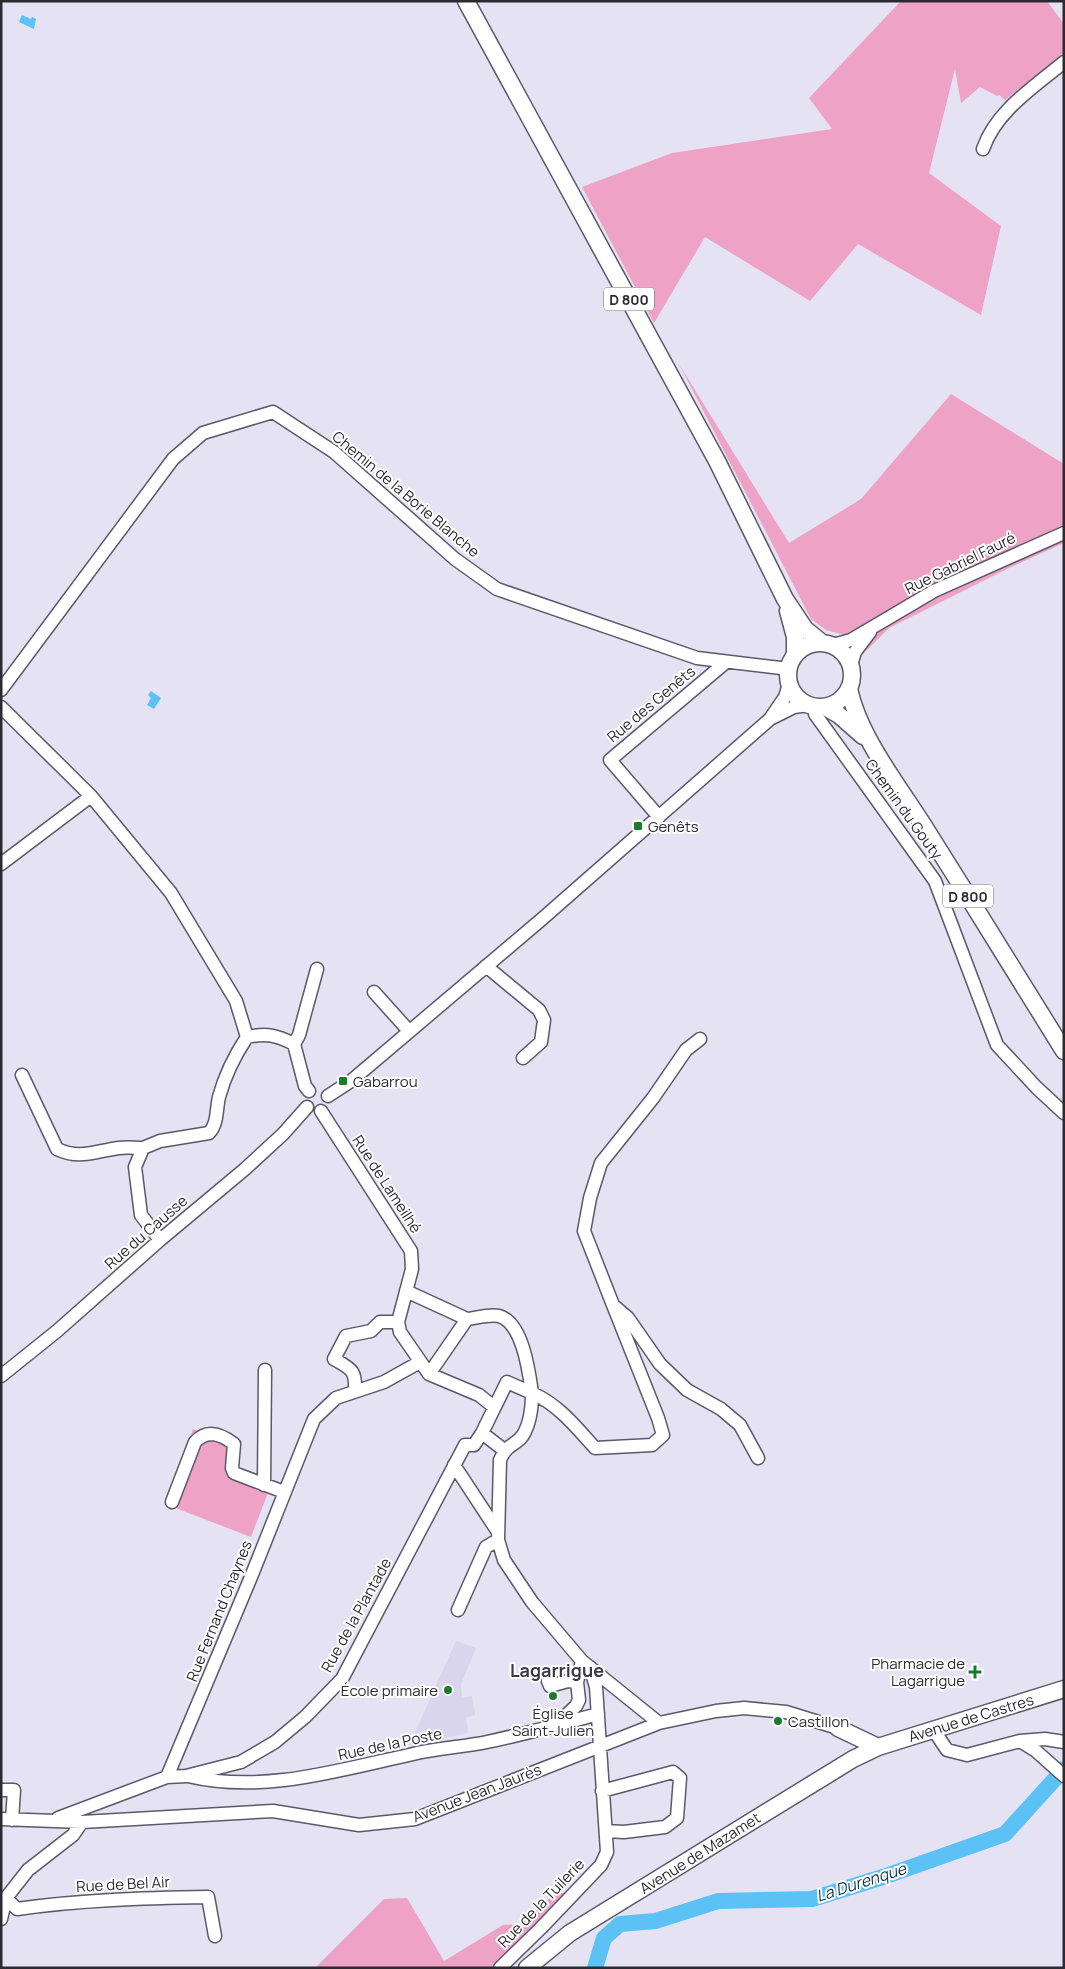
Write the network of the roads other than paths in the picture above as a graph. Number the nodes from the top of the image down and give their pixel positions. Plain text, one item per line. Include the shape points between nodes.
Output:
1 (466, 1) edge
2 (1064, 62) edge
3 (984, 150) dead end
4 (1064, 533) edge
5 (785, 599) junction
6 (873, 628) junction
7 (827, 644) junction
8 (725, 663) junction
9 (851, 665) junction
10 (791, 669) junction
11 (849, 688) junction
12 (1, 690) edge
13 (816, 706) junction
14 (1, 707) edge
15 (770, 719) junction
16 (871, 743) junction
17 (91, 796) junction
18 (659, 817) junction
19 (1, 864) edge
20 (486, 966) junction
21 (317, 969) dead end
22 (374, 992) dead end
23 (409, 1031) junction
24 (247, 1037) junction
25 (700, 1039) dead end
26 (294, 1044) junction
27 (1064, 1050) edge
28 (523, 1058) dead end
29 (22, 1075) dead end
30 (309, 1092) junction
31 (328, 1096) junction
32 (307, 1107) junction
33 (321, 1111) junction
34 (1064, 1113) edge
35 (143, 1148) junction
36 (160, 1240) junction
37 (406, 1291) junction
38 (613, 1305) junction
39 (467, 1319) junction
40 (398, 1322) junction
41 (420, 1362) junction
42 (266, 1370) dead end
43 (429, 1374) junction
44 (1, 1376) edge
45 (355, 1390) junction
46 (532, 1393) junction
47 (494, 1407) junction
48 (482, 1434) junction
49 (504, 1450) junction
50 (758, 1458) dead end
51 (454, 1466) junction
52 (264, 1485) junction
53 (284, 1492) junction
54 (172, 1502) dead end
55 (498, 1536) junction
56 (458, 1610) dead end
57 (586, 1664) junction
58 (548, 1681) dead end
59 (577, 1682) junction
60 (1064, 1689) edge
61 (598, 1714) junction
62 (659, 1723) junction
63 (555, 1726) junction
64 (838, 1728) joint
65 (933, 1729) junction
66 (1020, 1742) junction
67 (1064, 1742) edge
68 (599, 1746) junction
69 (878, 1747) junction
70 (1060, 1772) edge
71 (186, 1776) junction
72 (167, 1777) junction
73 (1, 1790) edge
74 (602, 1791) junction
75 (7, 1819) edge
76 (53, 1820) junction
77 (82, 1822) junction
78 (606, 1831) junction
79 (4, 1900) edge
80 (1, 1919) edge
81 (215, 1936) dead end
82 (500, 1968) edge
83 (527, 1968) edge

1 - 5 main road, D 800 via 717,461
2 - 3 street via 1003,115 991,131
4 - 6 street, Rue Gabriel Fauré via 934,591
5 - 7 main road, D 800 via 805,629
5 - 10 main road, D 800 via 795,637
6 - 7 street, Rue Gabriel Fauré via 847,643
6 - 9 street, Rue Gabriel Fauré via 855,652
7 - 9 main road via 847,657
7 - 10 main road via 811,644 802,648
8 - 10 street, Chemin de la Borie Blanche
8 - 12 street, Chemin de la Borie Blanche via 697,658 497,589 455,559 334,452 273,412 203,433 173,459
8 - 18 street, Rue des Genêts via 610,760
9 - 11 main road
10 - 13 main road via 793,692 800,700
10 - 15 street via 785,697
11 - 13 main road via 835,703
11 - 16 main road, D 800 via 856,713
13 - 15 street via 794,706
13 - 16 main road, D 800 via 839,715
13 - 34 street, Chemin du Gouty via 815,714 935,881 997,1045
14 - 17 street
15 - 18 street
16 - 27 main road, D 800
17 - 19 street
17 - 24 street via 172,893 236,1001
18 - 20 street
20 - 23 street
20 - 28 street via 539,1010 544,1020 541,1042
21 - 26 street
22 - 23 street
23 - 31 street via 351,1081
24 - 26 street via 263,1034
24 - 35 street via 228,1070 209,1134 160,1141
25 - 38 street via 686,1050 602,1163 590,1198 584,1231
26 - 30 street
29 - 35 street via 57,1149 80,1155 120,1148
30 - 31 street via 320,1089
30 - 32 street via 305,1101
31 - 33 street via 328,1103
32 - 33 street
32 - 36 street, Rue du Causse via 284,1134 246,1169
33 - 37 street, Rue de Lameilhé via 411,1251 412,1270
35 - 36 street via 135,1168 141,1215
36 - 44 street, Rue du Causse
37 - 39 street
37 - 40 street, Rue de Lameilhé
38 - 46 street via 662,1435 652,1445 595,1448 570,1419 547,1400
38 - 50 street via 628,1318 660,1364 687,1390 721,1409 740,1425
39 - 43 street
39 - 46 street via 498,1316 510,1322 524,1350
40 - 41 street via 400,1332
40 - 45 street via 380,1322 371,1332 346,1336 334,1360 351,1369 356,1376
41 - 43 street
41 - 45 street, Rue Fernand Chaynes via 384,1382
42 - 52 street
43 - 47 street via 479,1395
45 - 53 street, Rue Fernand Chaynes via 336,1398 314,1419
46 - 47 street via 507,1382
46 - 49 street via 532,1411 523,1436
47 - 48 street
48 - 49 street
48 - 51 street, Rue de la Plantade via 474,1445 465,1445
49 - 55 street via 500,1460
51 - 55 street
51 - 71 street, Rue de la Plantade via 342,1679 275,1742 241,1762
52 - 53 street
52 - 54 street via 234,1473 234,1444 211,1434 201,1436 195,1442
53 - 72 street, Rue Fernand Chaynes
55 - 56 street via 486,1547
55 - 57 street via 504,1560 532,1602
57 - 59 street
57 - 61 street, Rue de la Tuilerie via 596,1688
57 - 62 street
58 - 59 street via 550,1686
59 - 63 street via 579,1700
60 - 65 main road, Avenue de Castres
61 - 63 street, Rue de la Poste
61 - 68 street, Rue de la Tuilerie
62 - 64 street, Avenue Jean Jaurès via 716,1710 744,1708 786,1712
62 - 68 street, Avenue Jean Jaurès
63 - 71 street, Rue de la Poste via 488,1742 414,1753 334,1773 273,1782 207,1781
64 - 69 main road, Avenue Jean Jaurès
65 - 66 street via 947,1750 967,1755
65 - 69 main road, Avenue de Castres
66 - 67 street via 1045,1739
66 - 70 street
68 - 74 street, Rue de la Tuilerie
68 - 77 street, Avenue Jean Jaurès via 415,1819 359,1825 273,1811
69 - 83 main road, Avenue de Mazamet via 852,1759 570,1933
71 - 72 street, Rue de la Plantade
72 - 76 street
73 - 75 street via 14,1790
74 - 78 street, Rue de la Tuilerie
74 - 78 street via 673,1772 680,1778 677,1818 665,1827
75 - 76 street, Avenue Jean Jaurès
76 - 77 street, Avenue Jean Jaurès
77 - 79 street via 73,1835 28,1870
78 - 82 street, Rue de la Tuilerie via 607,1852 602,1865
79 - 80 street
79 - 81 street, Rue de Bel Air via 17,1909 62,1903 208,1897

